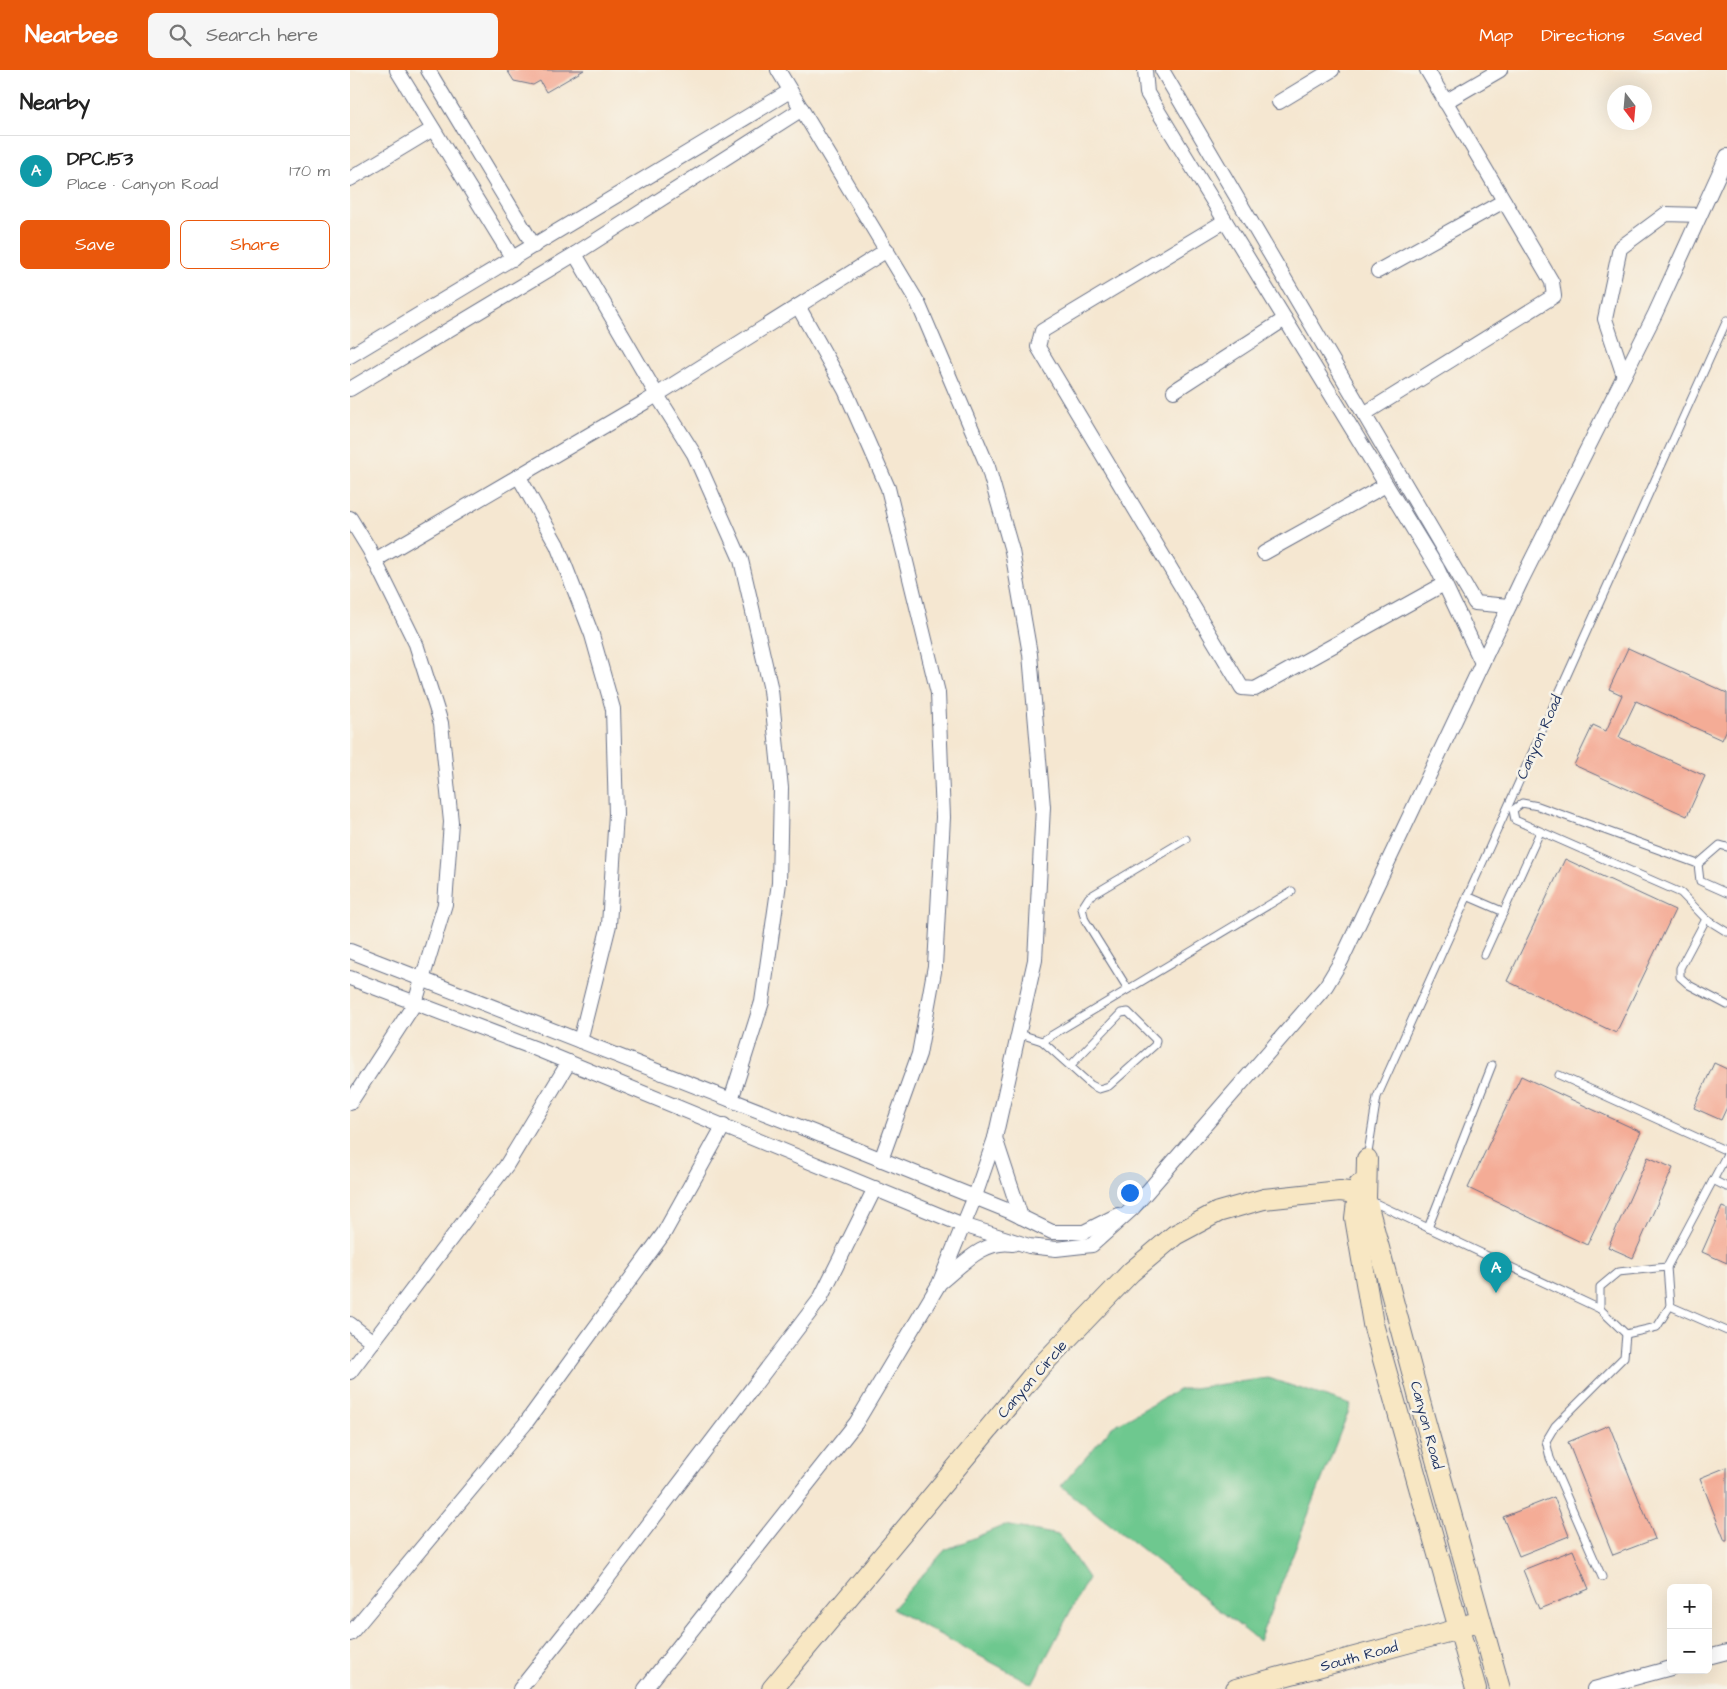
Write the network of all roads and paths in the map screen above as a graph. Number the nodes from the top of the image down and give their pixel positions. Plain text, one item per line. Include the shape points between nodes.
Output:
1 (397, 70) edge
2 (428, 70) edge
3 (778, 70) edge
4 (1145, 70) edge
5 (1162, 70) edge
6 (1332, 70) edge
7 (1426, 70) edge
8 (1500, 70) edge
9 (790, 91) junction
10 (1279, 102) dead end
11 (1445, 102) junction
12 (802, 109) junction
13 (433, 129) junction
14 (1727, 156) edge
15 (350, 179) edge
16 (1504, 202) junction
17 (1700, 215) junction
18 (1225, 220) junction
19 (534, 246) junction
20 (887, 250) junction
21 (574, 254) junction
22 (513, 259) junction
23 (1378, 271) dead end
24 (798, 306) junction
25 (1284, 319) junction
26 (1727, 320) edge
27 (350, 356) edge
28 (1624, 376) junction
29 (350, 389) edge
30 (1174, 391) dead end
31 (657, 395) junction
32 (1364, 414) junction
33 (519, 477) junction
34 (1386, 485) junction
35 (350, 518) edge
36 (1264, 553) dead end
37 (374, 560) junction
38 (1444, 584) junction
39 (1509, 606) junction
40 (1482, 663) junction
41 (1511, 800) junction
42 (1522, 804) junction
43 (1504, 816) junction
44 (1515, 820) junction
45 (1540, 832) junction
46 (1186, 838) dead end
47 (1727, 847) edge
48 (1698, 864) junction
49 (1292, 891) dead end
50 (1727, 893) edge
51 (1468, 896) junction
52 (1504, 912) junction
53 (1706, 919) junction
54 (1727, 932) edge
55 (350, 951) edge
56 (1484, 955) dead end
57 (350, 978) edge
58 (421, 980) junction
59 (1128, 989) junction
60 (415, 1003) junction
61 (1727, 1005) edge
62 (1017, 1033) junction
63 (1042, 1040) junction
64 (580, 1041) junction
65 (569, 1062) junction
66 (1492, 1065) dead end
67 (1070, 1066) junction
68 (1559, 1075) dead end
69 (731, 1100) junction
70 (350, 1103) edge
71 (724, 1126) junction
72 (995, 1138) junction
73 (1727, 1153) edge
74 (1367, 1159) joint
75 (881, 1160) junction
76 (1713, 1180) junction
77 (1727, 1187) edge
78 (875, 1188) junction
79 (1361, 1196) junction
80 (974, 1199) junction
81 (1132, 1208) junction
82 (1021, 1217) junction
83 (963, 1224) junction
84 (1428, 1228) junction
85 (1028, 1246) junction
86 (1667, 1266) junction
87 (939, 1284) junction
88 (1670, 1306) junction
89 (1600, 1309) junction
90 (350, 1324) edge
91 (1727, 1331) edge
92 (1626, 1334) junction
93 (373, 1342) junction
94 (350, 1372) edge
95 (1602, 1577) dead end
96 (1480, 1618) junction
97 (1459, 1629) junction
98 (350, 1634) edge
99 (1727, 1652) edge
100 (1712, 1656) edge
101 (1667, 1669) edge
102 (520, 1689) edge
103 (645, 1689) edge
104 (772, 1689) edge
105 (1236, 1689) edge
106 (1476, 1689) edge
107 (1500, 1689) edge
108 (1594, 1689) edge

1 - 13 street
2 - 19 street
3 - 9 street
4 - 18 street via 1147,93
5 - 32 street
6 - 10 street
7 - 11 street
8 - 11 street
9 - 12 street
9 - 19 street
11 - 16 street
12 - 20 street
12 - 21 street
13 - 15 street
13 - 22 street
14 - 17 street
16 - 23 street
16 - 32 street via 1552,282 1554,296
17 - 28 street
17 - 28 street via 1666,214 1620,248 1605,319
18 - 25 street
18 - 38 street via 1042,331 1038,347 1242,688 1255,689
19 - 22 street
20 - 24 street
20 - 62 street via 918,303 988,467 1012,551 1030,654 1043,807 1035,960
21 - 29 street
21 - 31 street
22 - 27 street
24 - 31 street
24 - 75 street via 844,390 888,488 938,693 943,817 935,966 919,1054
25 - 30 street
25 - 34 street
26 - 41 lane, Canyon Road
28 - 39 street
31 - 33 street
31 - 69 street via 694,454 741,560 771,690 781,788 779,883 762,1002
32 - 39 street via 1475,603
33 - 37 street
33 - 64 street via 557,545 592,635 613,709 616,814 608,925
34 - 36 street
34 - 38 street
35 - 37 street
37 - 58 street via 416,644 441,723 451,822 445,904
38 - 40 street
39 - 40 street
40 - 81 street via 1395,850 1326,986
41 - 42 lane
41 - 43 lane, Canyon Road
42 - 44 lane via 1513,810
42 - 48 lane via 1538,806
43 - 44 lane
43 - 51 lane, Canyon Road
44 - 45 lane
45 - 52 lane
45 - 53 lane via 1681,893
46 - 59 lane via 1088,897 1082,908 1085,920
47 - 48 lane via 1720,845
48 - 50 lane via 1700,881
49 - 59 lane
51 - 52 lane
51 - 74 lane, Canyon Road via 1378,1096
52 - 56 lane
53 - 54 lane
53 - 61 lane via 1680,968 1680,977 1689,986
55 - 58 street
57 - 60 street
58 - 60 street
58 - 64 street
59 - 63 lane
60 - 65 street
60 - 70 street
62 - 63 lane
62 - 72 street
63 - 67 lane
64 - 69 street
65 - 71 street
65 - 93 street via 506,1166
66 - 84 lane
67 - 67 lane via 1121,1013 1128,1012 1156,1040 1155,1045 1109,1086 1099,1089
68 - 73 lane
69 - 75 street
71 - 78 street
71 - 98 street via 664,1233 525,1424
72 - 80 street
72 - 82 street
73 - 76 lane
74 - 79 main road, Canyon Road
75 - 80 street
76 - 77 lane
76 - 86 lane
78 - 83 street
78 - 102 street via 820,1299
79 - 84 lane
79 - 96 main road, Canyon Road
79 - 97 main road, Canyon Road via 1355,1218 1373,1324
79 - 104 main road, Canyon Circle via 1340,1191 1264,1199 1218,1212 1175,1235 1130,1272 1040,1367
80 - 82 street
80 - 83 street
81 - 82 street via 1084,1232 1052,1232
81 - 85 street via 1092,1245 1056,1250
83 - 85 street
83 - 87 street
84 - 89 lane
85 - 87 street via 1004,1243 982,1249
86 - 88 lane
86 - 89 lane via 1618,1272 1600,1287
87 - 103 street via 856,1423
88 - 91 lane
88 - 92 lane via 1657,1327
89 - 92 lane
90 - 93 street
92 - 95 lane via 1624,1357 1555,1426 1546,1441 1550,1458
93 - 94 street
96 - 97 main road, South Road
96 - 107 main road, Canyon Road
97 - 105 main road, South Road
97 - 106 main road, Canyon Road
99 - 100 street
101 - 108 street

